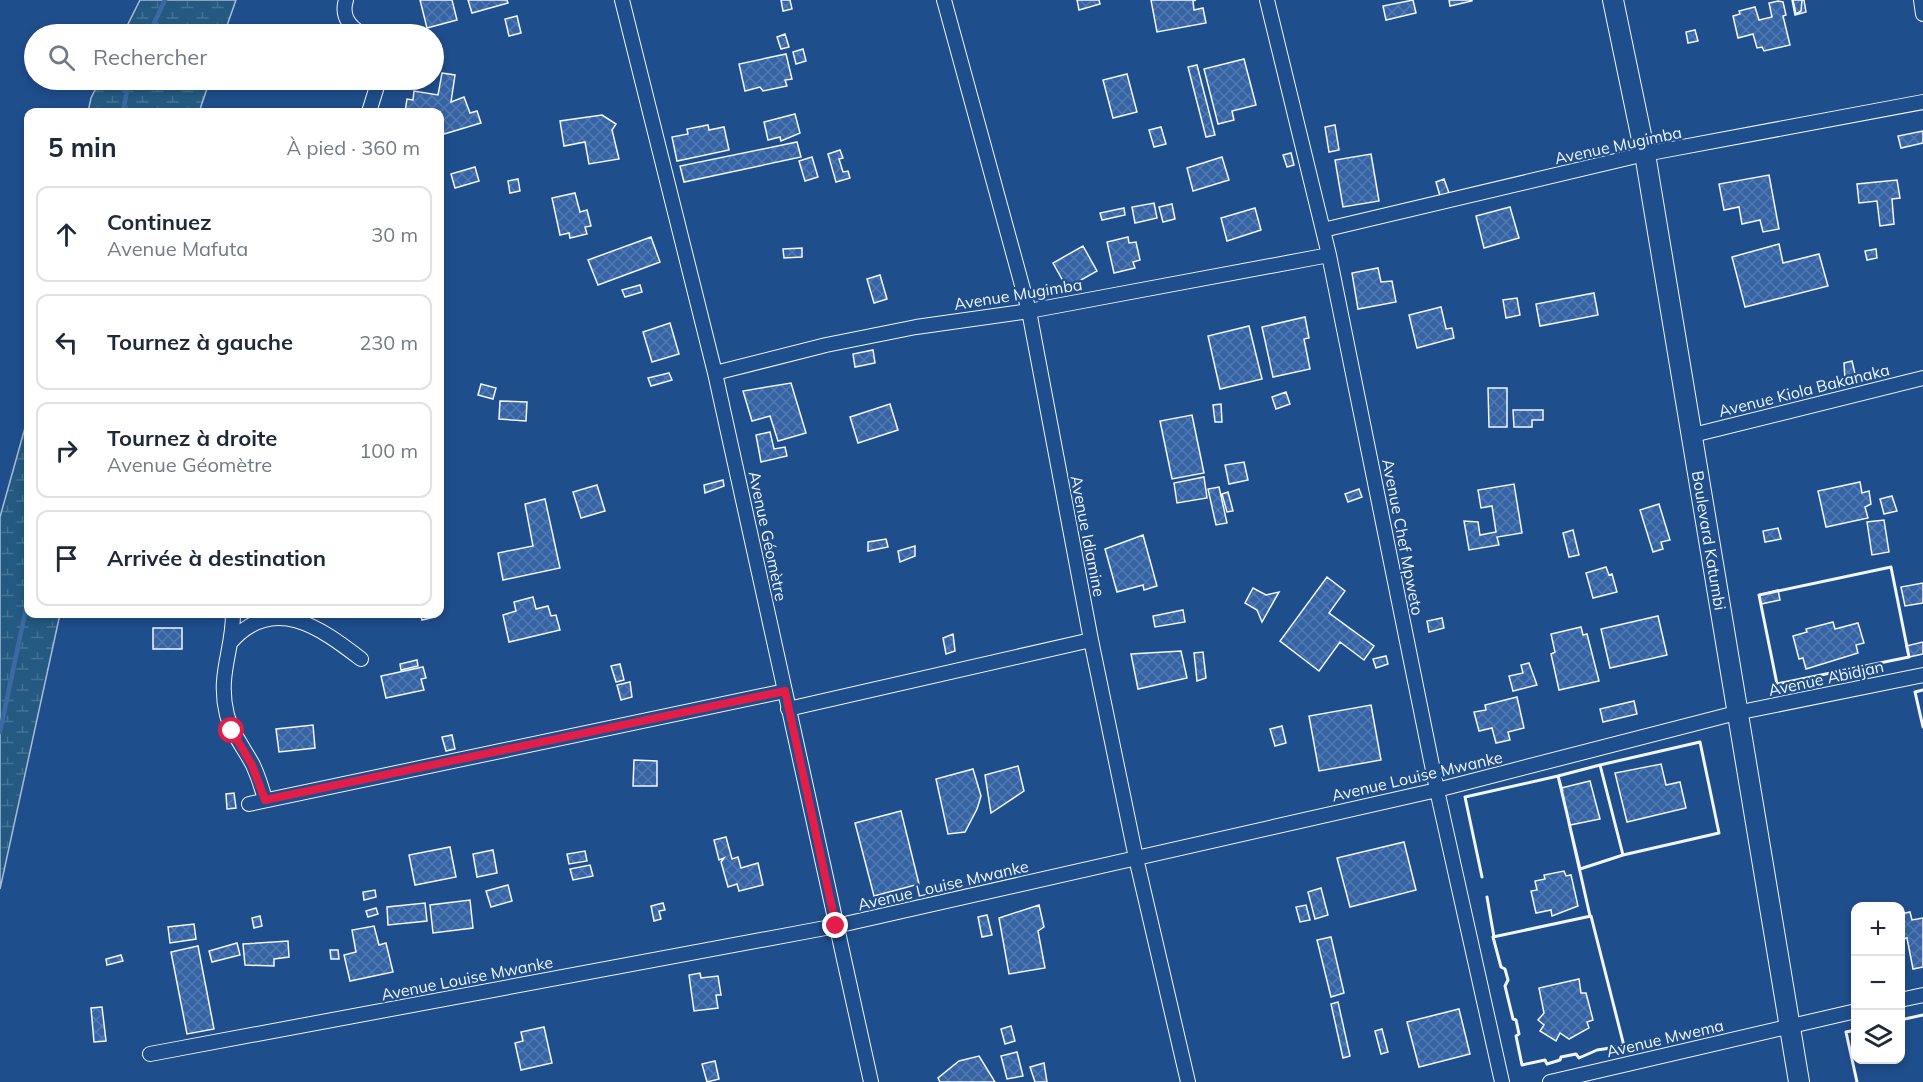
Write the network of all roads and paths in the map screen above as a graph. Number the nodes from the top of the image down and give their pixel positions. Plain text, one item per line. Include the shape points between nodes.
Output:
1 (346, 0) edge
2 (622, 0) edge
3 (944, 0) edge
4 (1267, 0) edge
5 (1613, 0) edge
6 (1921, 0) edge
7 (1923, 14) edge
8 (351, 24) edge
9 (376, 90) edge
10 (1923, 102) edge
11 (370, 108) edge
12 (1645, 154) junction
13 (1323, 230) junction
14 (1329, 255) junction
15 (1029, 311) junction
16 (715, 373) junction
17 (1923, 378) edge
18 (1692, 435) junction
19 (232, 618) edge
20 (274, 618) edge
21 (299, 618) edge
22 (1091, 640) junction
23 (229, 645) junction
24 (361, 659) dead end
25 (1923, 675) edge
26 (785, 691) junction
27 (788, 709) junction
28 (1736, 713) junction
29 (1437, 790) junction
30 (265, 800) junction
31 (249, 804) dead end
32 (1136, 858) junction
33 (836, 926) junction
34 (1923, 995) edge
35 (1905, 999) edge
36 (1851, 1012) edge
37 (1788, 1027) junction
38 (150, 1054) dead end
39 (870, 1082) edge
40 (1188, 1082) edge
41 (1502, 1082) edge
42 (1550, 1082) edge
43 (1798, 1082) edge

1 - 8 street via 347,20
2 - 16 street, Avenue Géomètre
3 - 15 street, Avenue Idiamine
4 - 13 street, Avenue Chef Mpweto
5 - 12 street, Boulevard Katumbi
6 - 7 street
9 - 11 street
10 - 12 street, Avenue Mugimba
12 - 13 street, Avenue Mugimba
12 - 18 street, Boulevard Katumbi
13 - 14 street, Avenue Chef Mpweto
14 - 15 street, Avenue Mugimba
14 - 29 street, Avenue Chef Mpweto
15 - 16 street, Avenue Mugimba via 916,327
15 - 22 street, Avenue Idiamine
16 - 26 street, Avenue Géomètre
17 - 18 street, Avenue Kiola Bakanaka
18 - 28 street, Boulevard Katumbi
19 - 23 street
20 - 23 street via 239,633
21 - 24 street
22 - 27 street
22 - 32 street, Avenue Idiamine
23 - 30 street via 223,680 227,716
25 - 28 street, Avenue Abidjan
26 - 27 street, Avenue Géomètre
26 - 30 street
27 - 33 street, Avenue Géomètre
28 - 29 street, Avenue Louise Mwanke
28 - 37 street, Boulevard Katumbi
29 - 32 street, Avenue Louise Mwanke
29 - 41 street, Avenue Chef Mpweto
30 - 31 street
32 - 33 street, Avenue Louise Mwanke
32 - 40 street, Avenue Idiamine
33 - 38 street, Avenue Louise Mwanke
33 - 39 street, Avenue Géomètre
34 - 35 street
36 - 37 street, Avenue Mwema
37 - 42 street, Avenue Mwema
37 - 43 street, Boulevard Katumbi

